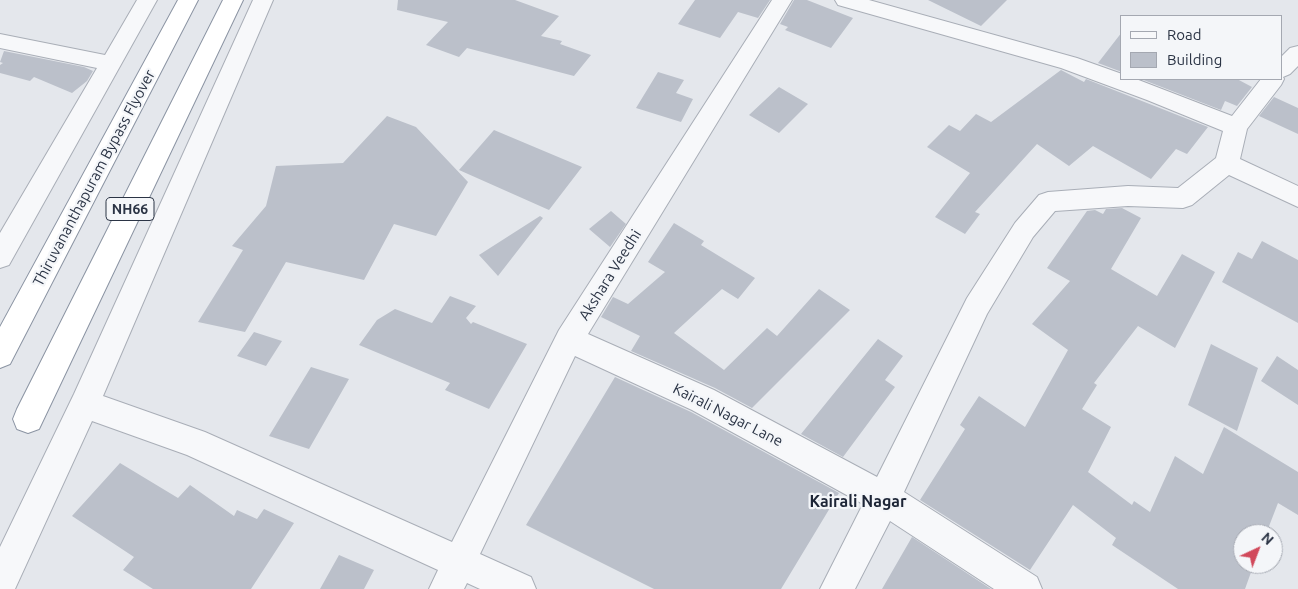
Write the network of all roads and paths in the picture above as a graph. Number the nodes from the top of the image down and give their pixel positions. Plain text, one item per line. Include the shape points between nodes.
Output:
1 (147, 0) edge
2 (188, 0) edge
3 (233, 0) edge
4 (263, 0) edge
5 (782, 0) edge
6 (845, 0) edge
7 (0, 41) edge
8 (1298, 53) edge
9 (109, 63) junction
10 (1283, 68) edge
11 (1272, 80) edge
12 (1236, 127) junction
13 (1227, 163) junction
14 (1298, 197) edge
15 (0, 257) edge
16 (569, 339) junction
17 (0, 355) edge
18 (85, 404) junction
19 (28, 419) dead end
20 (884, 498) junction
21 (452, 575) edge
22 (0, 584) edge
23 (519, 589) edge
24 (837, 589) edge
25 (1025, 589) edge

1 - 9 street
2 - 17 highway, Thiruvananthapuram Bypass Flyover / NH66
3 - 19 highway, NH66
4 - 18 street
5 - 16 street, Akshara Veedhi
6 - 12 street via 1069,63
7 - 9 street
8 - 10 street
9 - 15 street
11 - 12 street
12 - 13 street
13 - 14 street
13 - 20 street via 1183,198 1128,196 1048,202 1024,230 977,306
16 - 20 street, Kairali Nagar Lane via 703,400
16 - 21 street, Akshara Veedhi
18 - 21 street via 194,443
18 - 22 street
20 - 24 street
20 - 25 street, Kairali Nagar Lane
21 - 23 street

